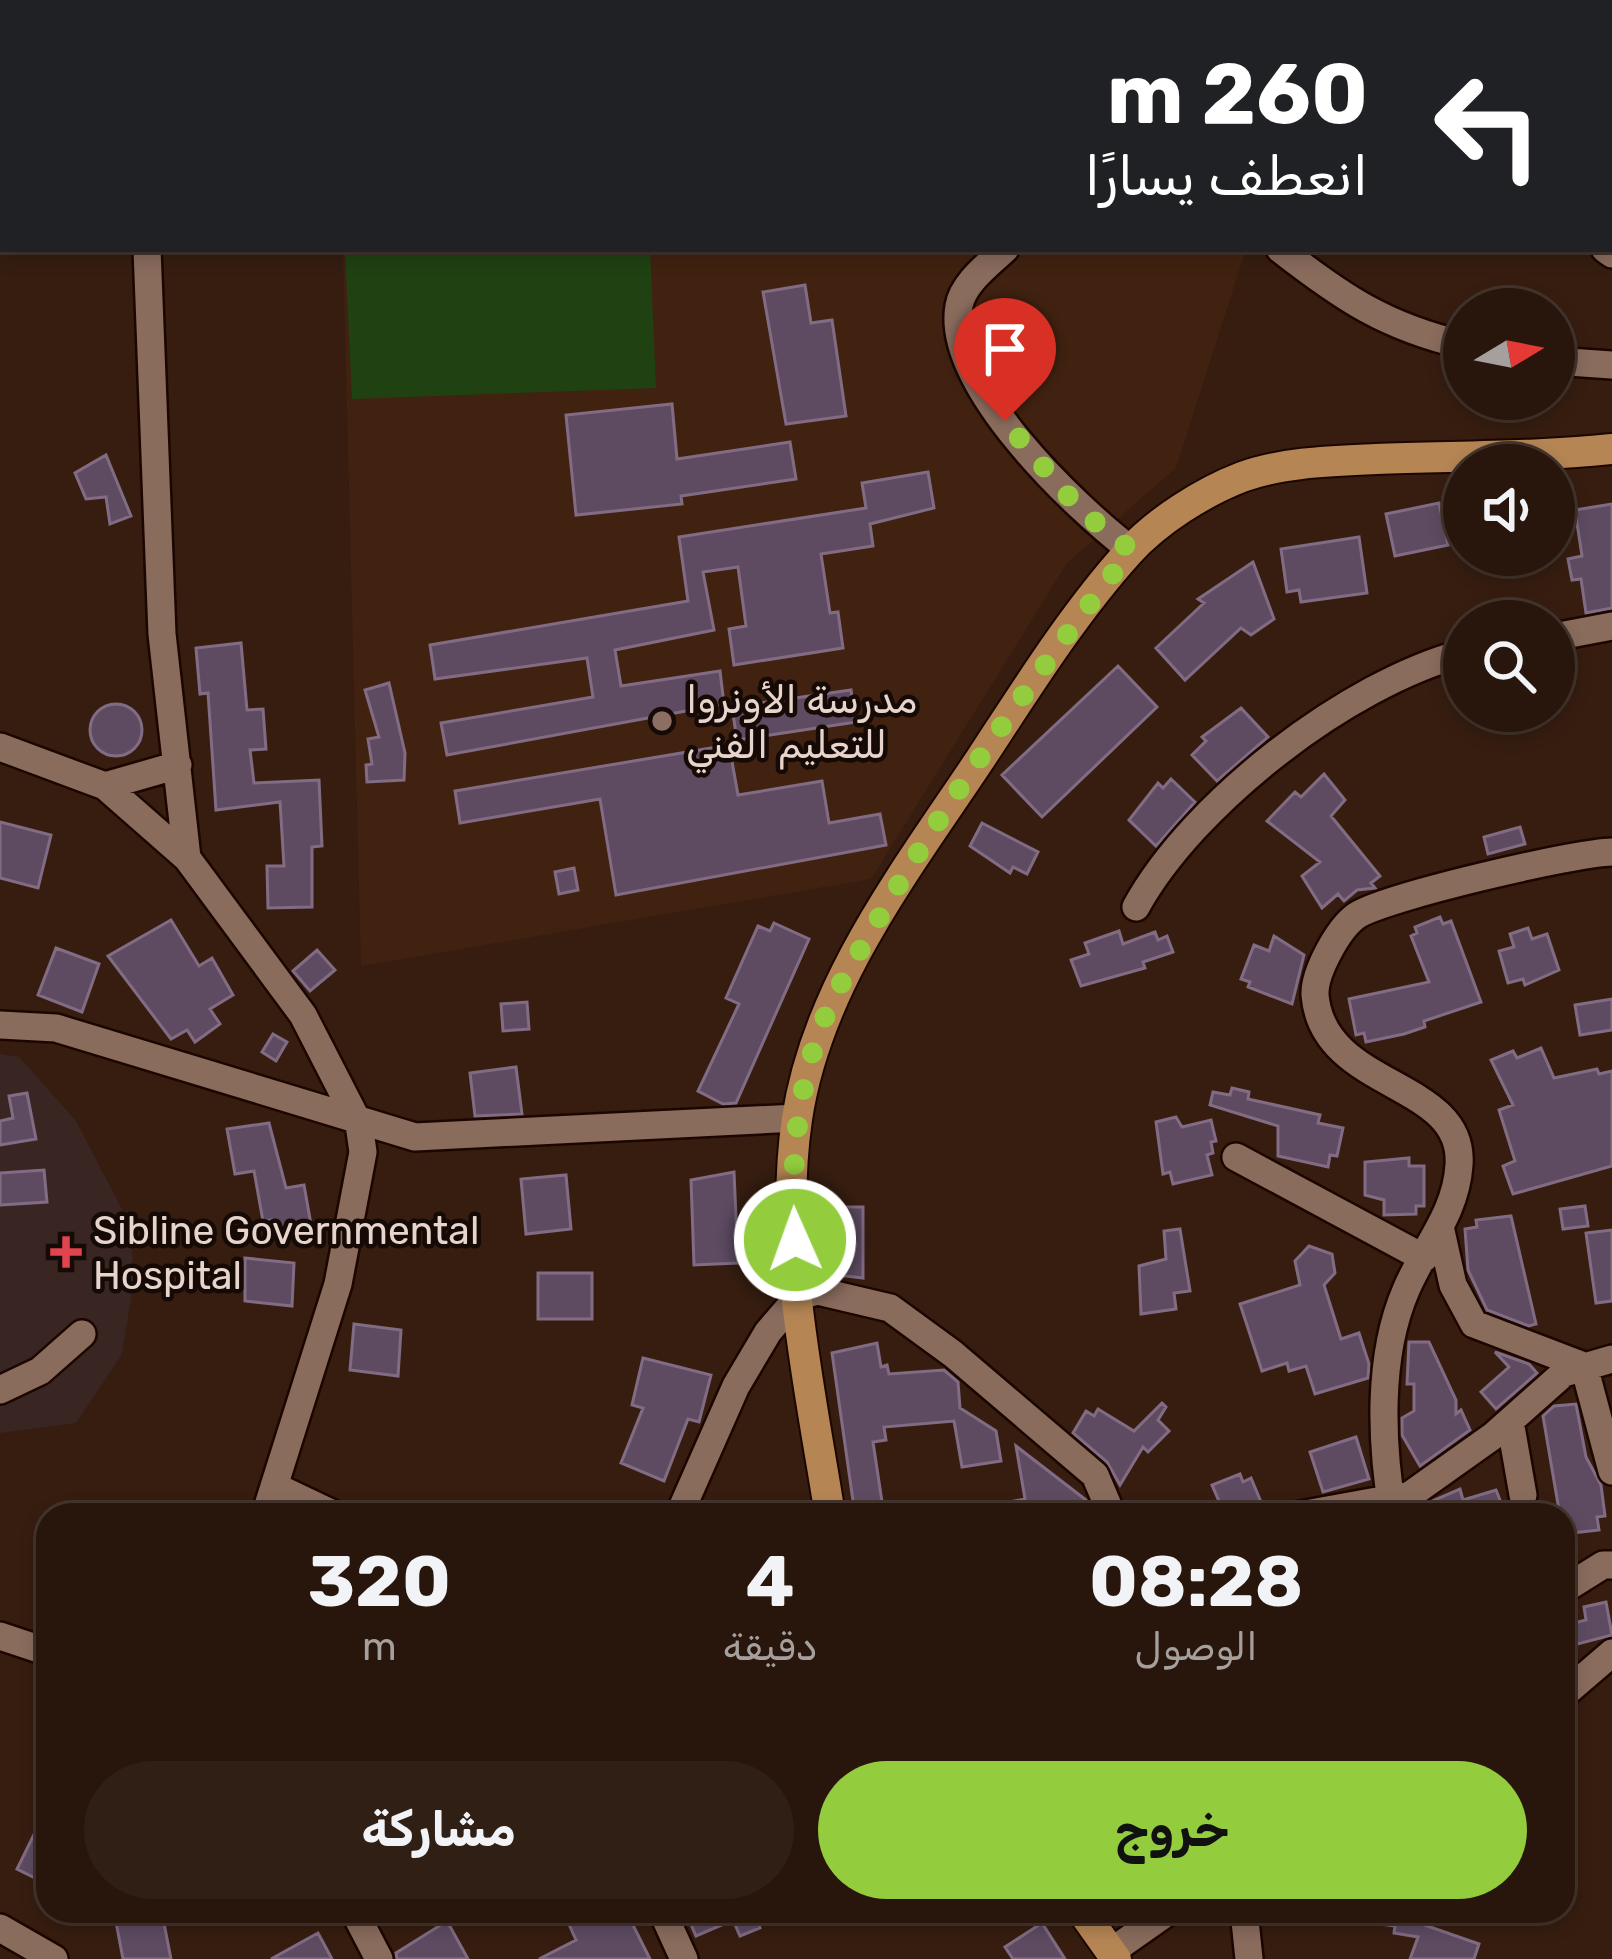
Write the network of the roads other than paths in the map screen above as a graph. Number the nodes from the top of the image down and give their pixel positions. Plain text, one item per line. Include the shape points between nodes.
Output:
1 (147, 252) edge
2 (1002, 252) edge
3 (1284, 252) edge
4 (1443, 340) edge
5 (1575, 362) edge
6 (1612, 365) edge
7 (1612, 449) edge
8 (1131, 550) junction
9 (1612, 626) edge
10 (1575, 633) edge
11 (1443, 660) edge
12 (0, 747) edge
13 (178, 765) junction
14 (105, 785) junction
15 (1612, 852) edge
16 (188, 858) junction
17 (1136, 908) dead end
18 (0, 1025) edge
19 (797, 1118) junction
20 (359, 1124) junction
21 (1236, 1157) dead end
22 (1441, 1231) junction
23 (1424, 1258) junction
24 (799, 1296) junction
25 (82, 1334) dead end
26 (1612, 1359) edge
27 (1584, 1366) junction
28 (0, 1390) edge
29 (1510, 1421) junction
30 (1612, 1471) edge
31 (274, 1486) junction
32 (1523, 1495) dead end
33 (269, 1503) edge
34 (310, 1503) edge
35 (684, 1503) edge
36 (828, 1503) edge
37 (1107, 1503) edge
38 (1392, 1503) edge
39 (1399, 1503) edge
40 (1612, 1565) edge
41 (1575, 1584) edge
42 (0, 1636) edge
43 (36, 1648) edge
44 (1612, 1653) edge
45 (1575, 1685) edge
46 (360, 1923) edge
47 (668, 1923) edge
48 (1091, 1923) edge
49 (1154, 1923) edge
50 (1246, 1923) edge
51 (0, 1928) edge
52 (1114, 1955) edge
53 (54, 1959) edge
54 (379, 1959) edge
55 (684, 1959) edge
56 (1250, 1959) edge

1 - 13 street via 152,479
2 - 8 street via 959,302 958,337 1005,421 1081,511
3 - 4 street via 1351,305
5 - 6 street
7 - 8 main road via 1279,469 1242,477 1179,511
8 - 19 main road via 1040,669 898,885 826,1014
9 - 10 street
11 - 17 street via 1403,674 1282,751 1159,865
12 - 14 street
13 - 14 street
13 - 16 street
14 - 16 street
15 - 22 street via 1367,910 1327,958 1314,989 1320,1023 1338,1049 1421,1100 1454,1133 1460,1161
16 - 20 street via 303,1015
18 - 20 street via 56,1028 280,1092
19 - 20 street via 440,1138
19 - 24 main road
20 - 31 street via 363,1152 338,1284
21 - 23 street
22 - 23 street
22 - 27 street via 1453,1285 1474,1324
23 - 38 street via 1395,1317 1386,1370
24 - 35 street via 736,1386
24 - 36 main road
24 - 37 street via 831,1292 902,1315 1095,1475
25 - 28 street via 40,1371
26 - 27 street
27 - 29 street via 1564,1373
27 - 30 street
29 - 32 street
29 - 39 street
31 - 33 street
31 - 34 street
40 - 41 street
42 - 43 street
44 - 45 street
46 - 54 street
47 - 55 street
48 - 52 main road
49 - 52 street
50 - 56 street
51 - 53 street

